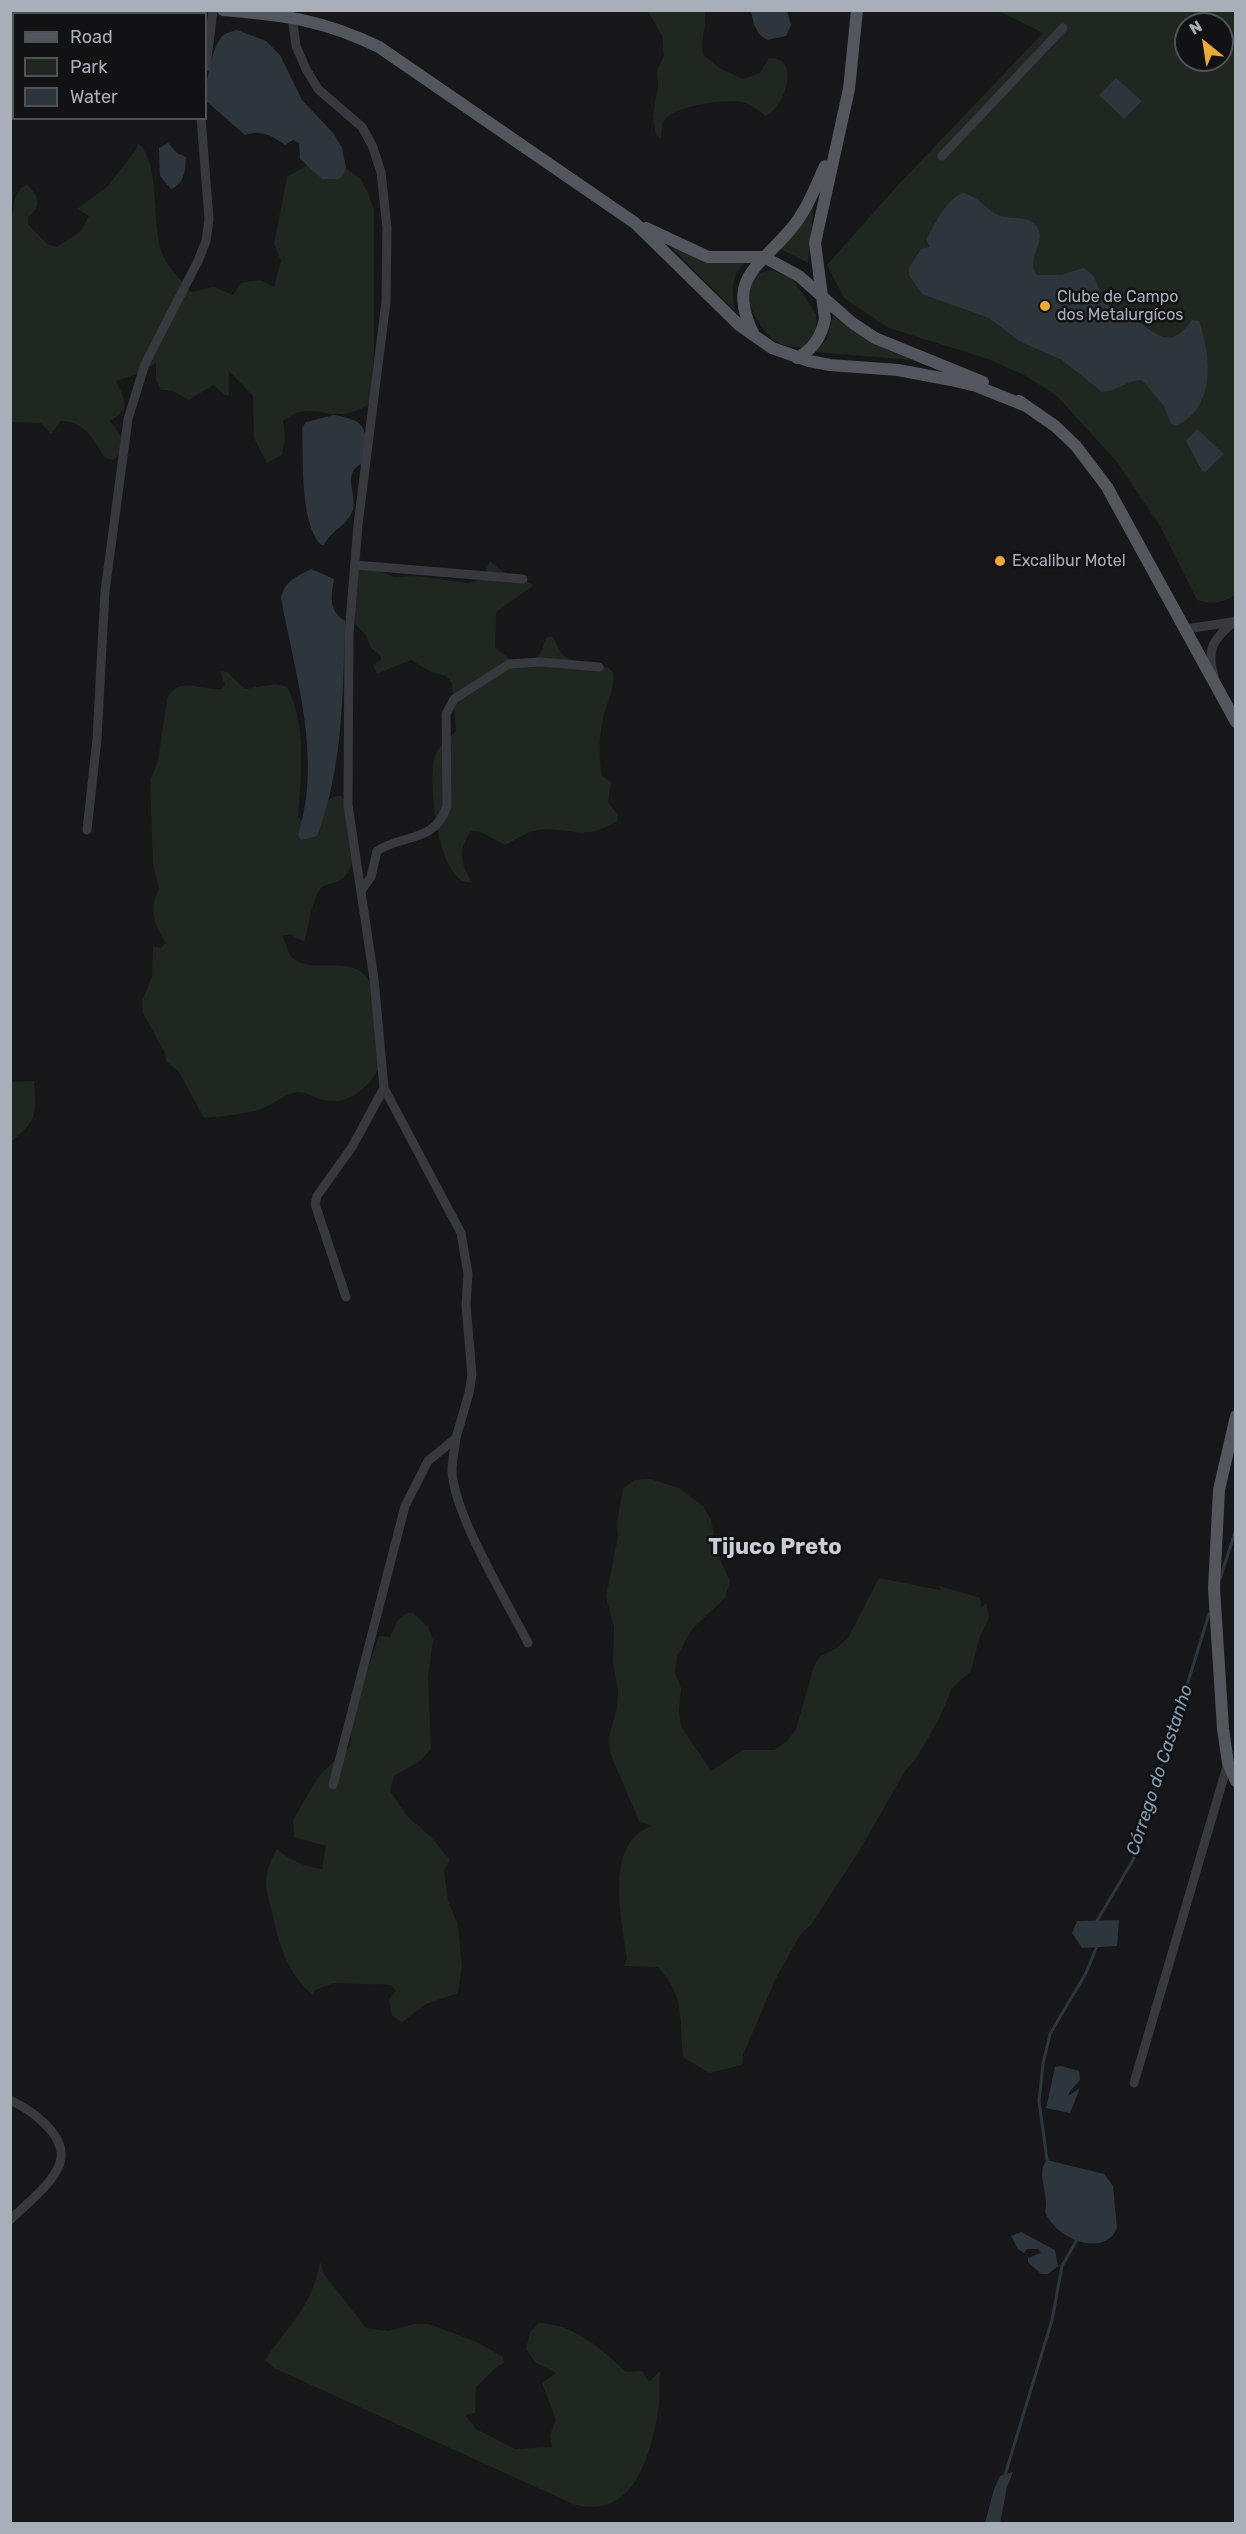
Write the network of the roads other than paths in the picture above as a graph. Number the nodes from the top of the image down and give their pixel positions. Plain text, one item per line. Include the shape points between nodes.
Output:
1 (183, 10) edge
2 (213, 10) edge
3 (223, 10) edge
4 (857, 10) edge
5 (168, 12) edge
6 (292, 16) junction
7 (1062, 28) dead end
8 (207, 59) edge
9 (201, 120) edge
10 (835, 143) junction
11 (942, 156) dead end
12 (635, 223) junction
13 (763, 257) junction
14 (822, 296) junction
15 (756, 338) junction
16 (797, 358) junction
17 (1026, 406) junction
18 (355, 565) junction
19 (523, 579) dead end
20 (1235, 621) edge
21 (1186, 629) junction
22 (599, 667) dead end
23 (1221, 695) junction
24 (1236, 722) edge
25 (87, 830) dead end
26 (361, 891) junction
27 (384, 1088) junction
28 (346, 1297) dead end
29 (1236, 1416) edge
30 (456, 1438) junction
31 (528, 1643) dead end
32 (1228, 1763) junction
33 (1236, 1781) edge
34 (333, 1785) dead end
35 (1134, 2083) dead end
36 (10, 2100) edge
37 (10, 2220) edge

1 - 5 main road
2 - 8 street
3 - 6 main road
4 - 10 main road via 849,89
6 - 12 main road via 344,30 379,47
6 - 18 street via 296,46 306,69 318,89 366,134 381,172 388,261 385,326 371,411
7 - 11 street
9 - 25 street via 209,219 206,241 145,364 128,419 105,591 97,739
10 - 13 main road via 802,214
10 - 14 main road via 815,243
12 - 13 main road via 708,257
12 - 15 main road
13 - 14 main road via 788,269
13 - 15 main road via 748,274 743,289 745,310
14 - 16 main road via 823,330 814,345
14 - 17 main road via 875,338 983,382
15 - 16 main road
16 - 17 main road via 951,380
17 - 21 main road via 1055,426 1088,460
18 - 19 street
18 - 26 street via 349,634 348,805
20 - 21 street
20 - 23 street via 1212,644 1211,663
21 - 23 main road
22 - 26 street via 540,662 509,664 454,699 446,714 447,806 443,818 421,835 377,850 371,877
23 - 24 main road
26 - 27 street
27 - 28 street via 315,1204
27 - 30 street via 461,1233 466,1255 472,1375
29 - 32 main road via 1219,1490 1214,1588
30 - 31 street via 452,1471 456,1494
30 - 34 street via 428,1461 405,1506
32 - 33 main road
32 - 35 street
36 - 37 street via 47,2124 60,2164 49,2181

